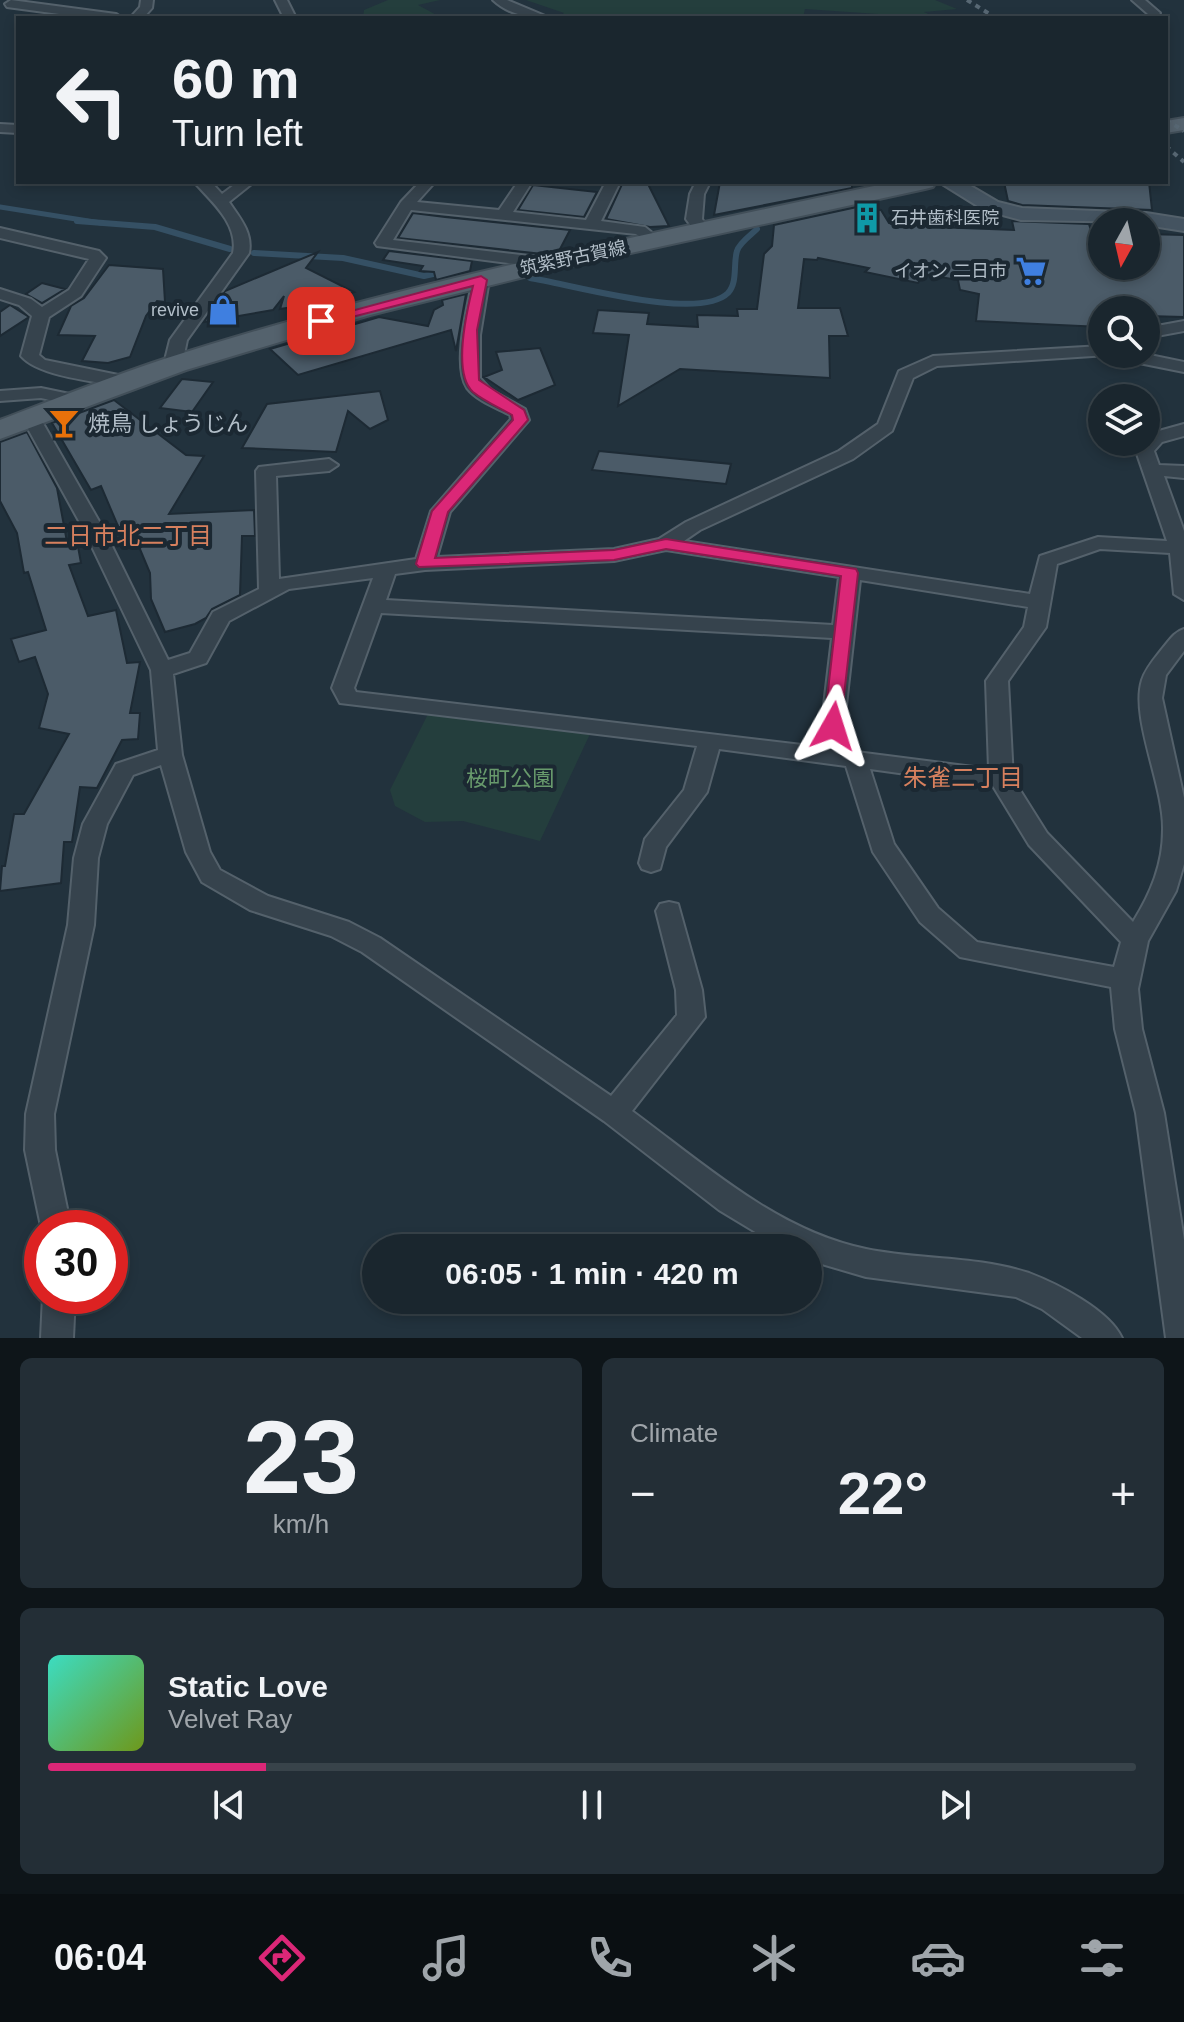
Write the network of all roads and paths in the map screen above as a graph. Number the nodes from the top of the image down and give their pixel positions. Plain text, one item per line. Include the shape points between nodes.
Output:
1 (499, 0) edge
2 (1138, 0) edge
3 (11, 4) dead end
4 (101, 16) edge
5 (537, 16) edge
6 (1152, 16) edge
7 (205, 184) edge
8 (244, 184) edge
9 (426, 184) edge
10 (524, 184) edge
11 (612, 184) edge
12 (702, 184) edge
13 (916, 184) edge
14 (952, 184) edge
15 (220, 202) junction
16 (406, 205) junction
17 (503, 215) junction
18 (591, 225) junction
19 (1184, 225) edge
20 (702, 231) junction
21 (0, 233) edge
22 (654, 241) junction
23 (547, 263) junction
24 (481, 280) junction
25 (0, 294) edge
26 (41, 315) junction
27 (1184, 326) edge
28 (1160, 330) edge
29 (1088, 351) edge
30 (1160, 362) edge
31 (173, 364) junction
32 (1184, 367) edge
33 (127, 382) junction
34 (0, 396) edge
35 (78, 401) junction
36 (31, 418) junction
37 (0, 430) edge
38 (1184, 430) edge
39 (329, 465) dead end
40 (1152, 470) junction
41 (1184, 472) edge
42 (666, 544) junction
43 (1182, 548) edge
44 (425, 564) junction
45 (387, 568) junction
46 (850, 573) junction
47 (269, 591) junction
48 (1184, 594) edge
49 (1039, 602) junction
50 (374, 606) junction
51 (843, 632) junction
52 (1184, 636) edge
53 (162, 670) junction
54 (710, 740) junction
55 (170, 755) junction
56 (829, 757) junction
57 (856, 761) junction
58 (1001, 779) junction
59 (651, 863) dead end
60 (669, 911) dead end
61 (1135, 940) junction
62 (1125, 979) junction
63 (614, 1113) junction
64 (52, 1210) edge
65 (58, 1314) edge
66 (57, 1338) edge
67 (1106, 1338) edge
68 (1182, 1338) edge

1 - 5 street
2 - 6 street
3 - 4 street
7 - 15 street
8 - 15 street
9 - 16 street
10 - 17 street
11 - 18 street
12 - 20 street via 694,219
13 - 20 main road, 筑紫野古賀線
14 - 19 main road via 991,206 1021,214
15 - 31 street via 243,240 241,253 179,340
16 - 17 street
16 - 23 street via 383,243
17 - 18 street
18 - 22 street via 640,230
20 - 22 main road, 筑紫野古賀線
21 - 26 street via 98,258 75,293
22 - 23 main road, 筑紫野古賀線
23 - 24 main road, 筑紫野古賀線
24 - 31 main road, 筑紫野古賀線 via 374,305
24 - 44 street via 470,330 472,381 519,413 520,420 441,511
25 - 26 street via 25,302
26 - 33 street via 32,361
27 - 28 street
29 - 42 street via 933,361 905,375 886,427 846,455 693,526
30 - 32 street
31 - 33 main road, 筑紫野古賀線
33 - 35 main road, 筑紫野古賀線
34 - 35 street via 41,393
35 - 36 main road, 筑紫野古賀線
36 - 37 main road, 筑紫野古賀線
36 - 53 street via 94,530
38 - 40 street via 1146,446
39 - 47 street via 266,471
40 - 41 street
40 - 43 street
42 - 44 street via 614,555
42 - 46 street
43 - 48 street
43 - 49 street via 1098,543 1047,560
44 - 45 street
45 - 47 street via 284,584
45 - 50 street
46 - 49 street
46 - 51 street
47 - 53 street via 221,617 198,658
49 - 58 street via 1035,627 997,681
50 - 51 street
50 - 54 street via 343,688 348,698
51 - 56 street
52 - 61 street via 1153,679 1150,706 1174,800 1177,855 1157,907
53 - 55 street
54 - 56 street
54 - 59 street via 695,792 654,845
55 - 63 street via 198,852 211,876 259,903 340,929 371,945
55 - 64 street via 124,770 95,824 89,847 81,925 40,1114 40,1150
56 - 57 street
57 - 58 street
57 - 62 street via 882,846 929,915 969,950
58 - 61 street via 1038,839
60 - 63 street via 691,1017
61 - 62 street
62 - 68 street via 1124,1017 1148,1102
63 - 67 street via 730,1201 804,1245 866,1263 1037,1289
65 - 66 street

